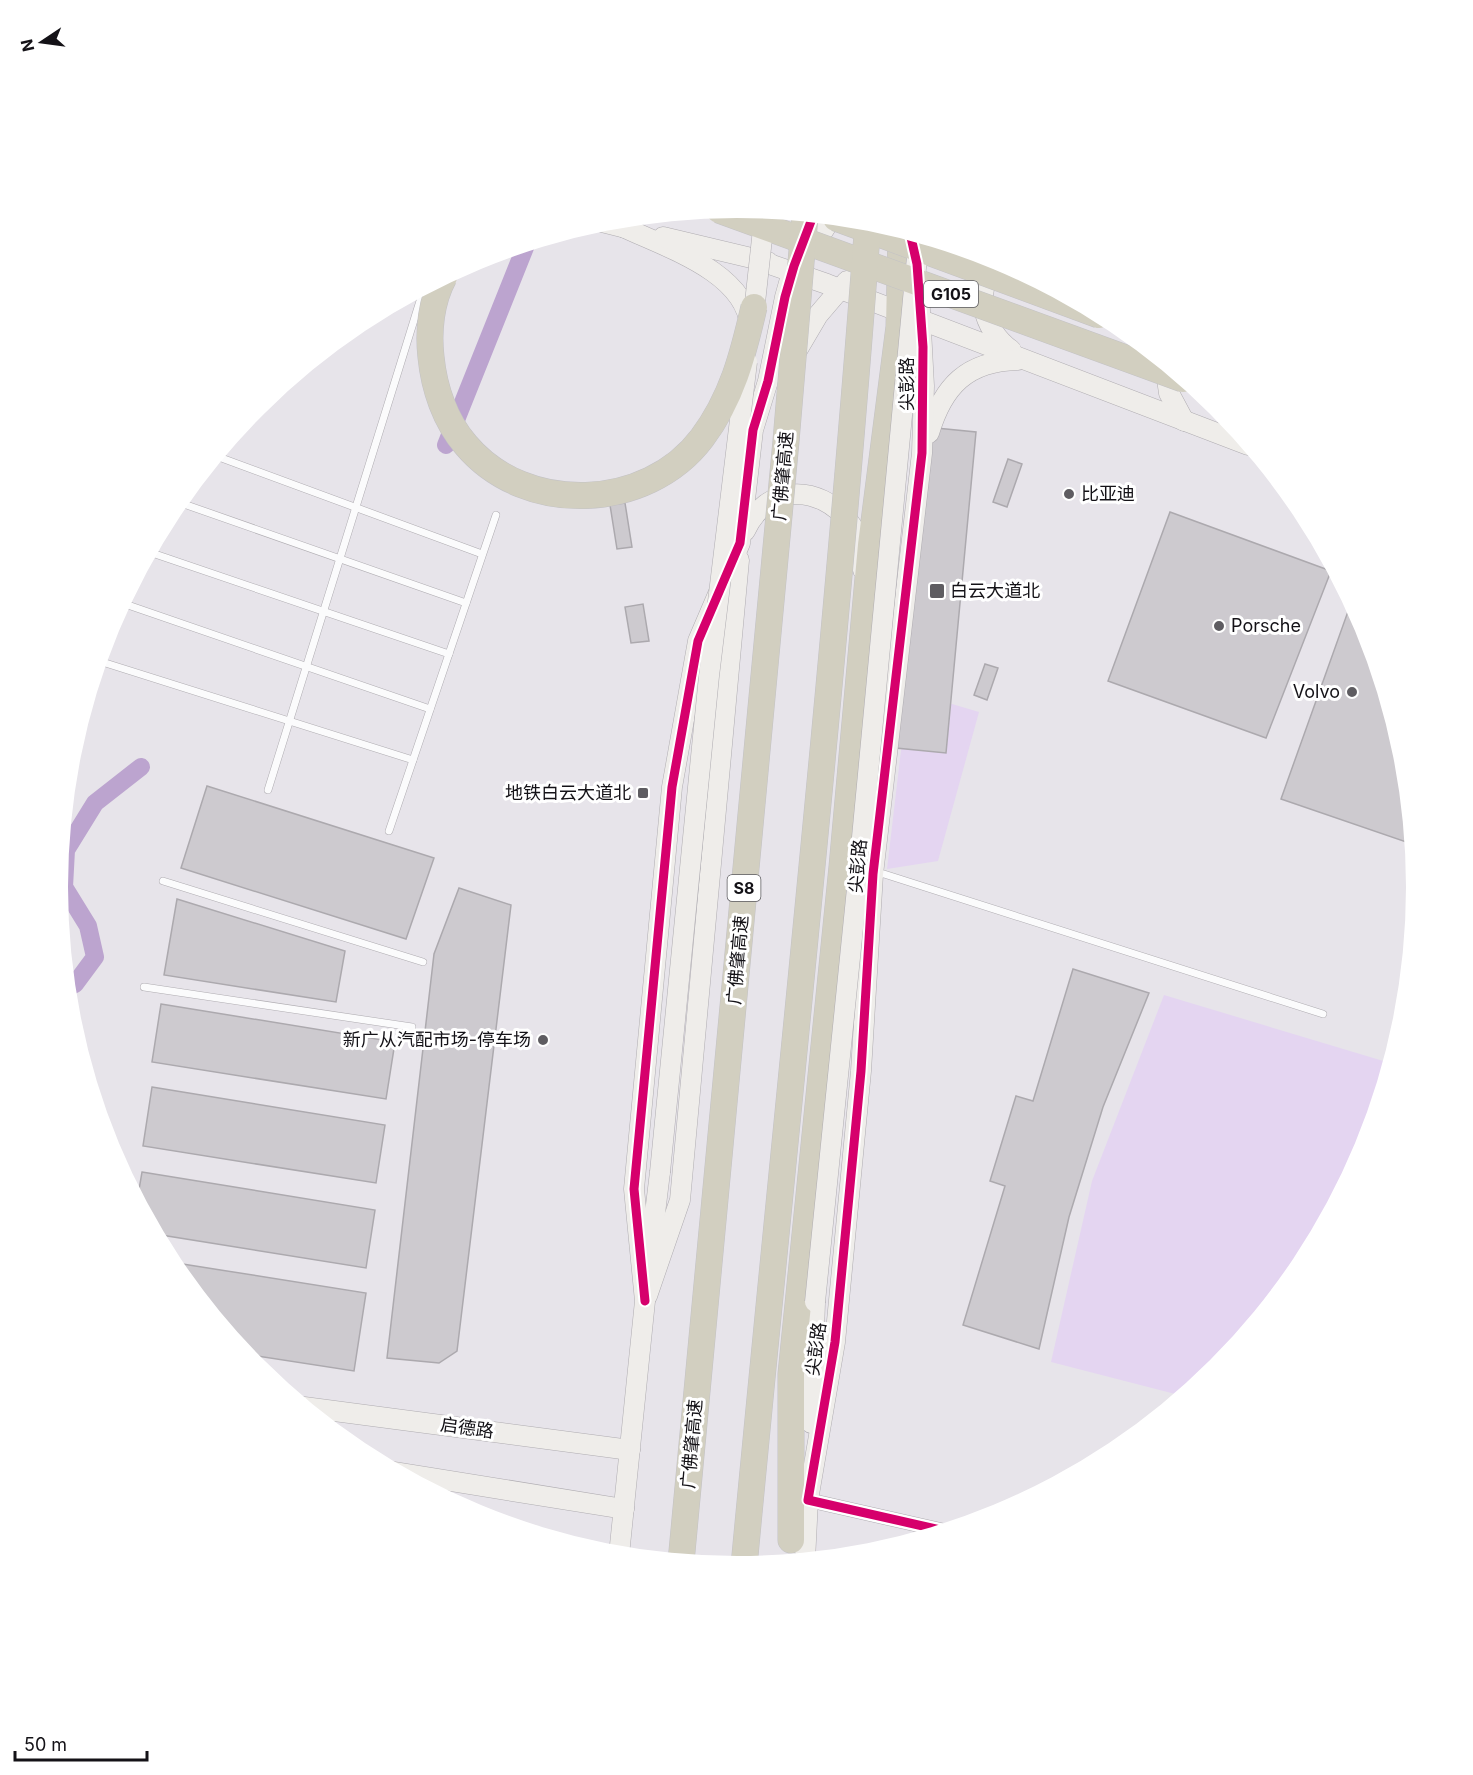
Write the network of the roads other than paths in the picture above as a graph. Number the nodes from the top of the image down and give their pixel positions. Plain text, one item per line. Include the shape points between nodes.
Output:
1 (742, 218) edge
2 (764, 219) edge
3 (804, 222) edge
4 (810, 223) edge
5 (827, 225) edge
6 (626, 228) edge
7 (621, 229) edge
8 (867, 231) edge
9 (901, 239) edge
10 (911, 241) edge
11 (918, 244) edge
12 (799, 253) junction
13 (961, 257) edge
14 (755, 259) junction
15 (978, 263) edge
16 (994, 269) edge
17 (792, 272) junction
18 (1018, 281) edge
19 (439, 288) edge
20 (421, 298) edge
21 (754, 307) junction
22 (1026, 360) junction
23 (1161, 371) edge
24 (1167, 376) edge
25 (1184, 421) junction
26 (753, 430) junction
27 (1233, 439) edge
28 (922, 453) junction
29 (223, 459) edge
30 (188, 505) edge
31 (356, 508) junction
32 (496, 515) dead end
33 (740, 543) junction
34 (156, 554) edge
35 (482, 554) junction
36 (340, 559) junction
37 (866, 591) junction
38 (466, 603) junction
39 (130, 606) edge
40 (324, 612) junction
41 (449, 654) junction
42 (106, 663) edge
43 (307, 666) junction
44 (430, 709) junction
45 (290, 722) junction
46 (412, 760) junction
47 (268, 790) dead end
48 (389, 831) dead end
49 (873, 874) junction
50 (163, 881) dead end
51 (423, 962) dead end
52 (144, 987) dead end
53 (1323, 1014) dead end
54 (412, 1027) dead end
55 (645, 1301) junction
56 (815, 1302) junction
57 (318, 1409) edge
58 (630, 1450) junction
59 (418, 1476) edge
60 (808, 1500) junction
61 (624, 1509) junction
62 (930, 1528) edge
63 (620, 1546) edge
64 (682, 1554) edge
65 (795, 1554) edge
66 (745, 1556) edge

1 - 23 highway, G105, bridge
2 - 21 street, bridge
3 - 64 highway, 广佛肇高速 / S8, bridge
4 - 12 street
5 - 12 street
6 - 14 street
7 - 26 street via 704,266 727,282 743,303 750,319
8 - 66 highway, bridge via 827,713
9 - 37 highway via 898,327
10 - 28 street, 尖彭路 via 923,347
11 - 56 street, bridge
12 - 14 street via 771,262
12 - 17 street
13 - 26 street via 930,252 890,260 842,285 810,327
14 - 17 street
15 - 18 highway, G105, bridge
16 - 22 street via 985,284 983,308 1001,343
17 - 22 street
17 - 26 street
19 - 21 highway, bridge via 432,314 431,357 438,392 459,436 478,457 516,482 568,496 617,492 641,484 667,472 688,454 713,422 736,377
20 - 31 lane
21 - 55 street, bridge via 710,676
22 - 25 street
22 - 28 street via 985,364 955,382 940,404
24 - 25 street via 1169,393
25 - 27 street
26 - 33 street
28 - 49 street, 尖彭路
29 - 31 lane
30 - 36 lane
31 - 35 lane
31 - 36 lane
32 - 35 lane
33 - 37 street via 752,516 772,500 803,495 828,501 851,524
33 - 55 street via 680,1200
33 - 55 street via 698,641 672,787 634,1189
34 - 40 lane
35 - 38 lane
36 - 38 lane
36 - 40 lane
37 - 65 highway via 791,1374
38 - 41 lane
39 - 43 lane
40 - 41 lane
40 - 43 lane
41 - 44 lane
42 - 45 lane
43 - 44 lane
43 - 45 lane
44 - 46 lane
45 - 46 lane
45 - 47 lane
46 - 48 lane
49 - 53 lane via 884,874
49 - 60 street, 尖彭路 via 861,1071 835,1342
50 - 51 lane
52 - 54 lane
55 - 58 street
56 - 60 street
56 - 65 highway
57 - 58 street, 启德路
58 - 61 street
59 - 61 street
60 - 62 street
60 - 65 street, 尖彭路
61 - 63 street

